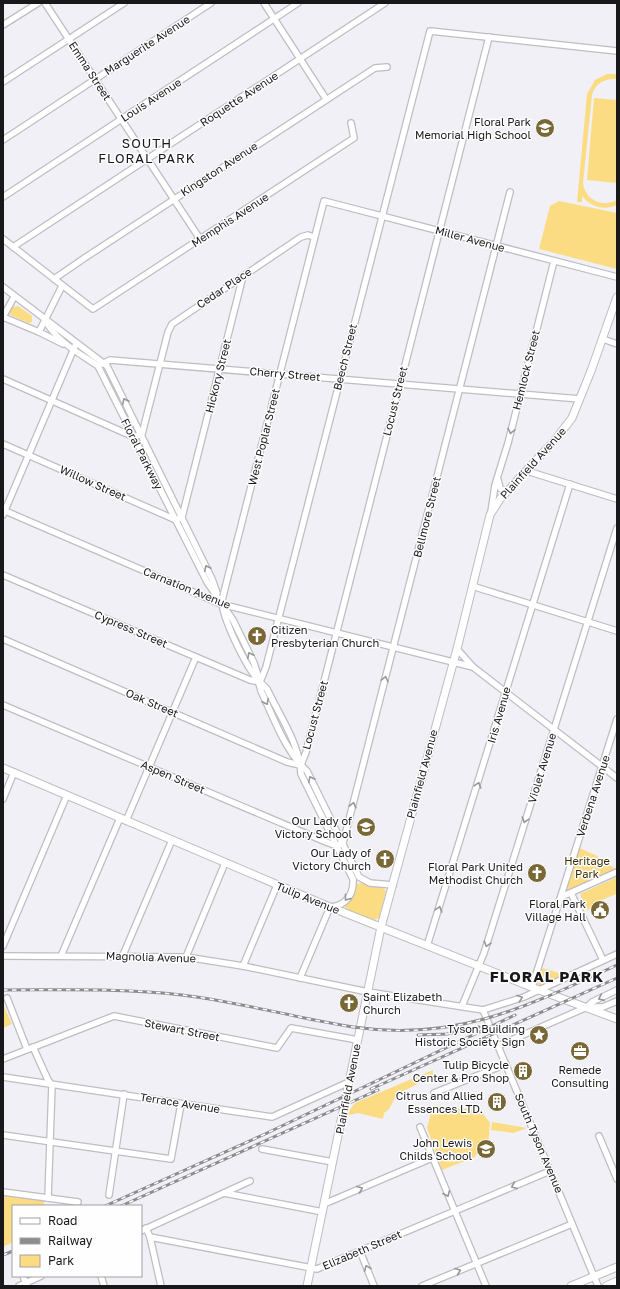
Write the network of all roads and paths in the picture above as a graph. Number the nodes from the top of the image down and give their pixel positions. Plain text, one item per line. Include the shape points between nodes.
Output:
1 (38, 3) edge
2 (45, 3) edge
3 (124, 3) edge
4 (211, 3) edge
5 (264, 3) edge
6 (298, 3) edge
7 (386, 3) edge
8 (274, 19) junction
9 (3, 25) edge
10 (489, 37) junction
11 (69, 39) junction
12 (617, 51) edge
13 (301, 59) junction
14 (386, 67) dead end
15 (95, 79) junction
16 (3, 82) edge
17 (326, 99) junction
18 (121, 119) junction
19 (351, 123) dead end
20 (3, 140) edge
21 (147, 159) junction
22 (510, 192) dead end
23 (3, 197) edge
24 (174, 199) junction
25 (324, 201) joint
26 (381, 216) junction
27 (439, 231) junction
28 (314, 237) junction
29 (3, 239) edge
30 (200, 239) junction
31 (496, 246) junction
32 (13, 247) junction
33 (554, 261) junction
34 (243, 276) junction
35 (617, 277) edge
36 (54, 279) junction
37 (62, 286) junction
38 (3, 287) edge
39 (14, 297) junction
40 (617, 297) edge
41 (3, 317) edge
42 (45, 320) junction
43 (39, 332) junction
44 (603, 339) junction
45 (76, 343) junction
46 (617, 344) edge
47 (71, 348) junction
48 (107, 362) junction
49 (159, 364) junction
50 (98, 366) junction
51 (219, 369) junction
52 (280, 374) junction
53 (340, 379) junction
54 (3, 380) edge
55 (400, 384) junction
56 (460, 388) junction
57 (520, 393) junction
58 (580, 399) junction
59 (52, 401) junction
60 (142, 434) junction
61 (134, 437) junction
62 (3, 444) edge
63 (29, 455) junction
64 (158, 469) junction
65 (527, 471) junction
66 (151, 472) junction
67 (498, 480) junction
68 (570, 484) junction
69 (506, 492) junction
70 (617, 499) edge
71 (4, 512) edge
72 (490, 516) junction
73 (179, 518) junction
74 (617, 528) edge
75 (3, 575) edge
76 (472, 586) junction
77 (221, 604) junction
78 (533, 604) junction
79 (278, 619) junction
80 (587, 621) junction
81 (617, 630) edge
82 (336, 634) junction
83 (3, 639) edge
84 (244, 643) junction
85 (238, 646) junction
86 (393, 648) junction
87 (456, 649) junction
88 (196, 657) junction
89 (452, 663) junction
90 (473, 667) junction
91 (260, 682) junction
92 (507, 693) junction
93 (3, 705) edge
94 (172, 712) junction
95 (280, 716) junction
96 (274, 719) junction
97 (617, 719) edge
98 (554, 729) junction
99 (301, 765) junction
100 (602, 766) junction
101 (150, 767) junction
102 (3, 768) edge
103 (14, 772) junction
104 (616, 775) edge
105 (67, 795) junction
106 (3, 799) edge
107 (322, 799) junction
108 (315, 802) junction
109 (123, 819) junction
110 (172, 840) junction
111 (343, 843) junction
112 (337, 846) junction
113 (225, 863) junction
114 (617, 872) edge
115 (356, 878) junction
116 (277, 885) junction
117 (393, 886) junction
118 (571, 893) junction
119 (561, 898) junction
120 (330, 907) junction
121 (381, 927) junction
122 (3, 946) edge
123 (427, 946) junction
124 (617, 954) edge
125 (123, 955) junction
126 (3, 956) edge
127 (61, 956) junction
128 (186, 957) junction
129 (604, 960) junction
130 (243, 966) junction
131 (478, 966) junction
132 (300, 978) junction
133 (536, 989) junction
134 (617, 990) edge
135 (368, 992) junction
136 (7, 998) dead end
137 (617, 1001) edge
138 (462, 1006) junction
139 (587, 1007) junction
140 (483, 1010) junction
141 (617, 1018) edge
142 (358, 1040) junction
143 (498, 1046) junction
144 (33, 1047) junction
145 (27, 1049) junction
146 (3, 1059) edge
147 (506, 1064) junction
148 (3, 1077) edge
149 (349, 1082) junction
150 (52, 1085) junction
151 (434, 1093) dead end
152 (124, 1094) junction
153 (181, 1104) junction
154 (420, 1127) dead end
155 (3, 1135) edge
156 (599, 1136) dead end
157 (50, 1142) junction
158 (262, 1149) dead end
159 (115, 1151) junction
160 (432, 1158) junction
161 (333, 1162) junction
162 (550, 1171) junction
163 (617, 1179) edge
164 (250, 1181) dead end
165 (3, 1192) edge
166 (224, 1193) junction
167 (109, 1195) dead end
168 (48, 1198) junction
169 (78, 1202) dead end
170 (324, 1204) junction
171 (454, 1211) junction
172 (323, 1212) junction
173 (572, 1224) junction
174 (144, 1230) edge
175 (150, 1237) junction
176 (360, 1251) junction
177 (476, 1263) junction
178 (617, 1267) edge
179 (311, 1268) junction
180 (594, 1276) junction
181 (39, 1277) edge
182 (617, 1281) edge
183 (27, 1284) edge
184 (19, 1286) edge
185 (161, 1286) edge
186 (307, 1286) edge
187 (374, 1286) edge
188 (422, 1286) edge
189 (486, 1286) edge
190 (571, 1286) edge
191 (598, 1286) edge
192 (606, 1286) edge

1 - 9 street
2 - 11 street, Emma Street
3 - 11 street
4 - 15 street, Marguerite Avenue
5 - 8 street
6 - 8 street, Louis Avenue
7 - 13 street, Roquette Avenue
8 - 13 street
8 - 18 street, Louis Avenue
10 - 12 street
10 - 26 street, Beech Street via 430,30
10 - 27 street, Locust Street
11 - 15 street, Emma Street
11 - 16 street
13 - 17 street
13 - 21 street, Roquette Avenue
14 - 17 street, Kingston Avenue via 375,68
15 - 18 street, Emma Street
15 - 20 street, Marguerite Avenue
17 - 24 street, Kingston Avenue
18 - 21 street, Emma Street
18 - 23 street, Louis Avenue
19 - 30 street, Memphis Avenue via 354,138
21 - 24 street, Emma Street
21 - 32 street, Roquette Avenue
22 - 31 street, Bellmore Street
24 - 30 street, Emma Street
24 - 36 street, Kingston Avenue
25 - 26 street, Miller Avenue
25 - 28 street, West Poplar Street
26 - 27 street, Miller Avenue
26 - 53 street, Beech Street
27 - 31 street, Miller Avenue
27 - 55 street, Locust Street
28 - 34 street, Cedar Place via 300,237
28 - 52 street, West Poplar Street
29 - 32 street
30 - 37 street, Memphis Avenue via 92,309
31 - 33 street, Miller Avenue
31 - 56 street, Bellmore Street
32 - 36 street
33 - 35 street, Miller Avenue
33 - 57 street, Hemlock Street
34 - 49 street, Cedar Place via 172,324
34 - 51 street, Hickory Street
36 - 37 street
37 - 42 street
38 - 39 street, Floral Parkway
39 - 41 street
39 - 42 street, Floral Parkway
40 - 44 main road, Plainfield Avenue
41 - 43 street
42 - 43 street
42 - 45 street, Floral Parkway via 52,322
42 - 47 street, Floral Parkway via 48,327
43 - 47 street
44 - 46 street
44 - 58 main road, Plainfield Avenue
45 - 47 street
45 - 48 street, Floral Parkway
47 - 50 street, Floral Parkway
47 - 59 street
48 - 49 street, Cherry Street
48 - 50 street
60 -> 48 street, Floral Parkway
49 - 51 street, Cherry Street
49 - 60 street, Cedar Place
50 - 61 street, Floral Parkway
51 - 52 street, Cherry Street
51 - 73 street, Hickory Street
52 - 53 street, Cherry Street
52 - 77 street, West Poplar Street
53 - 55 street, Cherry Street
53 - 79 street, Beech Street
54 - 59 street
55 - 56 street, Cherry Street
55 - 82 street, Locust Street
56 - 57 street, Cherry Street
56 - 86 street, Bellmore Street
57 - 58 street, Cherry Street
57 -> 67 street, Hemlock Street
58 - 65 main road, Plainfield Avenue via 567,425
59 - 61 street
59 - 63 street
60 - 61 street
60 - 64 street, Floral Parkway
61 - 66 street, Floral Parkway
62 - 63 street, Willow Street
63 - 71 street
63 - 73 street, Willow Street
64 - 66 street
64 - 73 street, Floral Parkway
65 - 68 street
65 - 69 main road, Plainfield Avenue
66 - 73 street, Floral Parkway
67 - 69 street via 500,488
67 - 72 street, Hemlock Street
68 - 70 street
68 - 78 street, Iris Avenue
69 - 72 main road, Plainfield Avenue via 496,503
71 - 77 street, Carnation Avenue
72 - 76 main road, Plainfield Avenue
73 - 77 street, Floral Parkway via 212,579
74 - 80 street, Violet Avenue
75 - 88 street, Cypress Street
76 - 78 street
76 - 87 main road, Plainfield Avenue
77 - 79 street, Carnation Avenue
77 - 84 street, Floral Parkway via 233,620
77 - 85 street, Floral Parkway via 226,623
78 - 80 street
78 - 92 street, Iris Avenue
79 - 82 street, Carnation Avenue
79 - 91 street, Beech Street
80 - 81 street
80 - 98 street, Violet Avenue
82 - 86 street, Carnation Avenue
82 - 99 street, Locust Street
83 - 94 street, Oak Street
84 - 85 street
91 -> 84 street, Floral Parkway
85 - 91 street, Floral Parkway
86 - 89 street, Carnation Avenue
111 -> 86 street, Bellmore Street
87 - 89 main road, Plainfield Avenue
87 - 90 street, Carnation Avenue
88 - 91 street, Cypress Street
88 - 94 street
89 - 90 street, Carnation Avenue
89 - 117 main road, Plainfield Avenue
90 - 92 street, Carnation Avenue
91 - 95 street, Floral Parkway via 267,689
91 -> 96 street, Floral Parkway via 261,691
92 - 98 street, Carnation Avenue
123 -> 92 street, Iris Avenue
93 - 101 street, Aspen Street
94 - 99 street, Oak Street via 287,762
94 - 101 street
95 - 96 street
95 - 99 street, Floral Parkway
96 - 99 street, Floral Parkway via 288,747
97 - 100 street, Verbena Avenue
98 - 100 street, Carnation Avenue
98 -> 131 street, Violet Avenue
107 -> 99 street, Floral Parkway
99 - 108 street, Floral Parkway via 301,774
100 - 104 street, Carnation Avenue
100 - 119 street, Verbena Avenue
101 - 109 street
101 - 112 street, Aspen Street
102 - 103 main road, Tulip Avenue
103 - 105 main road, Tulip Avenue
103 - 106 street
105 - 109 main road, Tulip Avenue
105 - 122 street
107 - 108 street
107 - 111 street, Floral Parkway
108 - 112 street, Floral Parkway
109 - 110 main road, Tulip Avenue
109 - 127 street
110 - 113 main road, Tulip Avenue
110 - 125 street
111 - 112 street
111 - 115 street, Floral Parkway
112 - 115 street, Floral Parkway
113 - 116 main road, Tulip Avenue
113 - 128 street
114 - 118 street
115 - 117 street
115 -> 120 street via 346,901
116 - 120 main road, Tulip Avenue
116 - 130 street
117 - 121 main road, Plainfield Avenue
118 - 119 street
118 - 129 street
119 - 133 street, Verbena Avenue
120 - 121 main road, Tulip Avenue
120 - 132 street
121 - 123 main road, Tulip Avenue
121 - 135 main road, Plainfield Avenue
123 - 131 main road, Tulip Avenue
124 - 129 street
125 - 127 street, Magnolia Avenue
125 - 128 street, Magnolia Avenue
126 - 127 street, Magnolia Avenue
128 - 130 street, Magnolia Avenue
129 - 133 street
130 - 132 street, Magnolia Avenue
131 - 133 main road, Tulip Avenue
131 - 138 street, Violet Avenue
132 - 135 street, Magnolia Avenue
133 - 139 main road, Tulip Avenue
140 -> 133 street
134 -> 139 street
135 - 138 street, Magnolia Avenue
135 - 142 main road, Plainfield Avenue
136 - 145 street
137 - 139 street via 603,1007
138 - 140 street, Magnolia Avenue
139 - 141 main road, Tulip Avenue
139 - 143 street
140 - 143 street, South Tyson Avenue
142 - 144 street, Stewart Street via 291,1028 277,1048 114,1016
142 - 149 main road, Plainfield Avenue
143 - 147 street, South Tyson Avenue
144 - 145 street, Stewart Street
144 - 150 street
145 - 146 street, Stewart Street
147 - 151 street
147 - 162 street, South Tyson Avenue
148 - 150 street, Terrace Avenue
149 - 153 street, Terrace Avenue via 272,1117
149 - 161 main road, Plainfield Avenue
150 - 152 street, Terrace Avenue
150 - 157 street
152 - 153 street, Terrace Avenue
152 - 159 street
153 - 159 street via 172,1159
154 - 160 street
155 - 157 street
156 - 163 street
157 - 159 street
157 - 168 street
158 - 161 street
159 - 167 street
170 -> 160 street
160 -> 171 street
161 - 170 main road, Plainfield Avenue
162 -> 171 street, Elizabeth Street
162 - 173 street, South Tyson Avenue
164 - 166 street
165 - 168 street
166 - 172 street
166 - 174 street
168 - 169 street
170 - 172 main road, Plainfield Avenue
171 - 176 street, Elizabeth Street
171 - 177 street
172 - 179 main road, Plainfield Avenue
173 - 177 street
173 - 180 street, South Tyson Avenue
174 - 175 street
175 - 179 street, Elizabeth Street
175 - 185 street
176 - 179 street, Elizabeth Street via 317,1269
187 -> 176 street
188 -> 177 street
177 - 189 street
178 - 180 main road
179 - 186 main road, Plainfield Avenue
180 - 190 main road
180 - 191 street, South Tyson Avenue
181 - 183 street
182 - 192 main road
183 - 184 street

